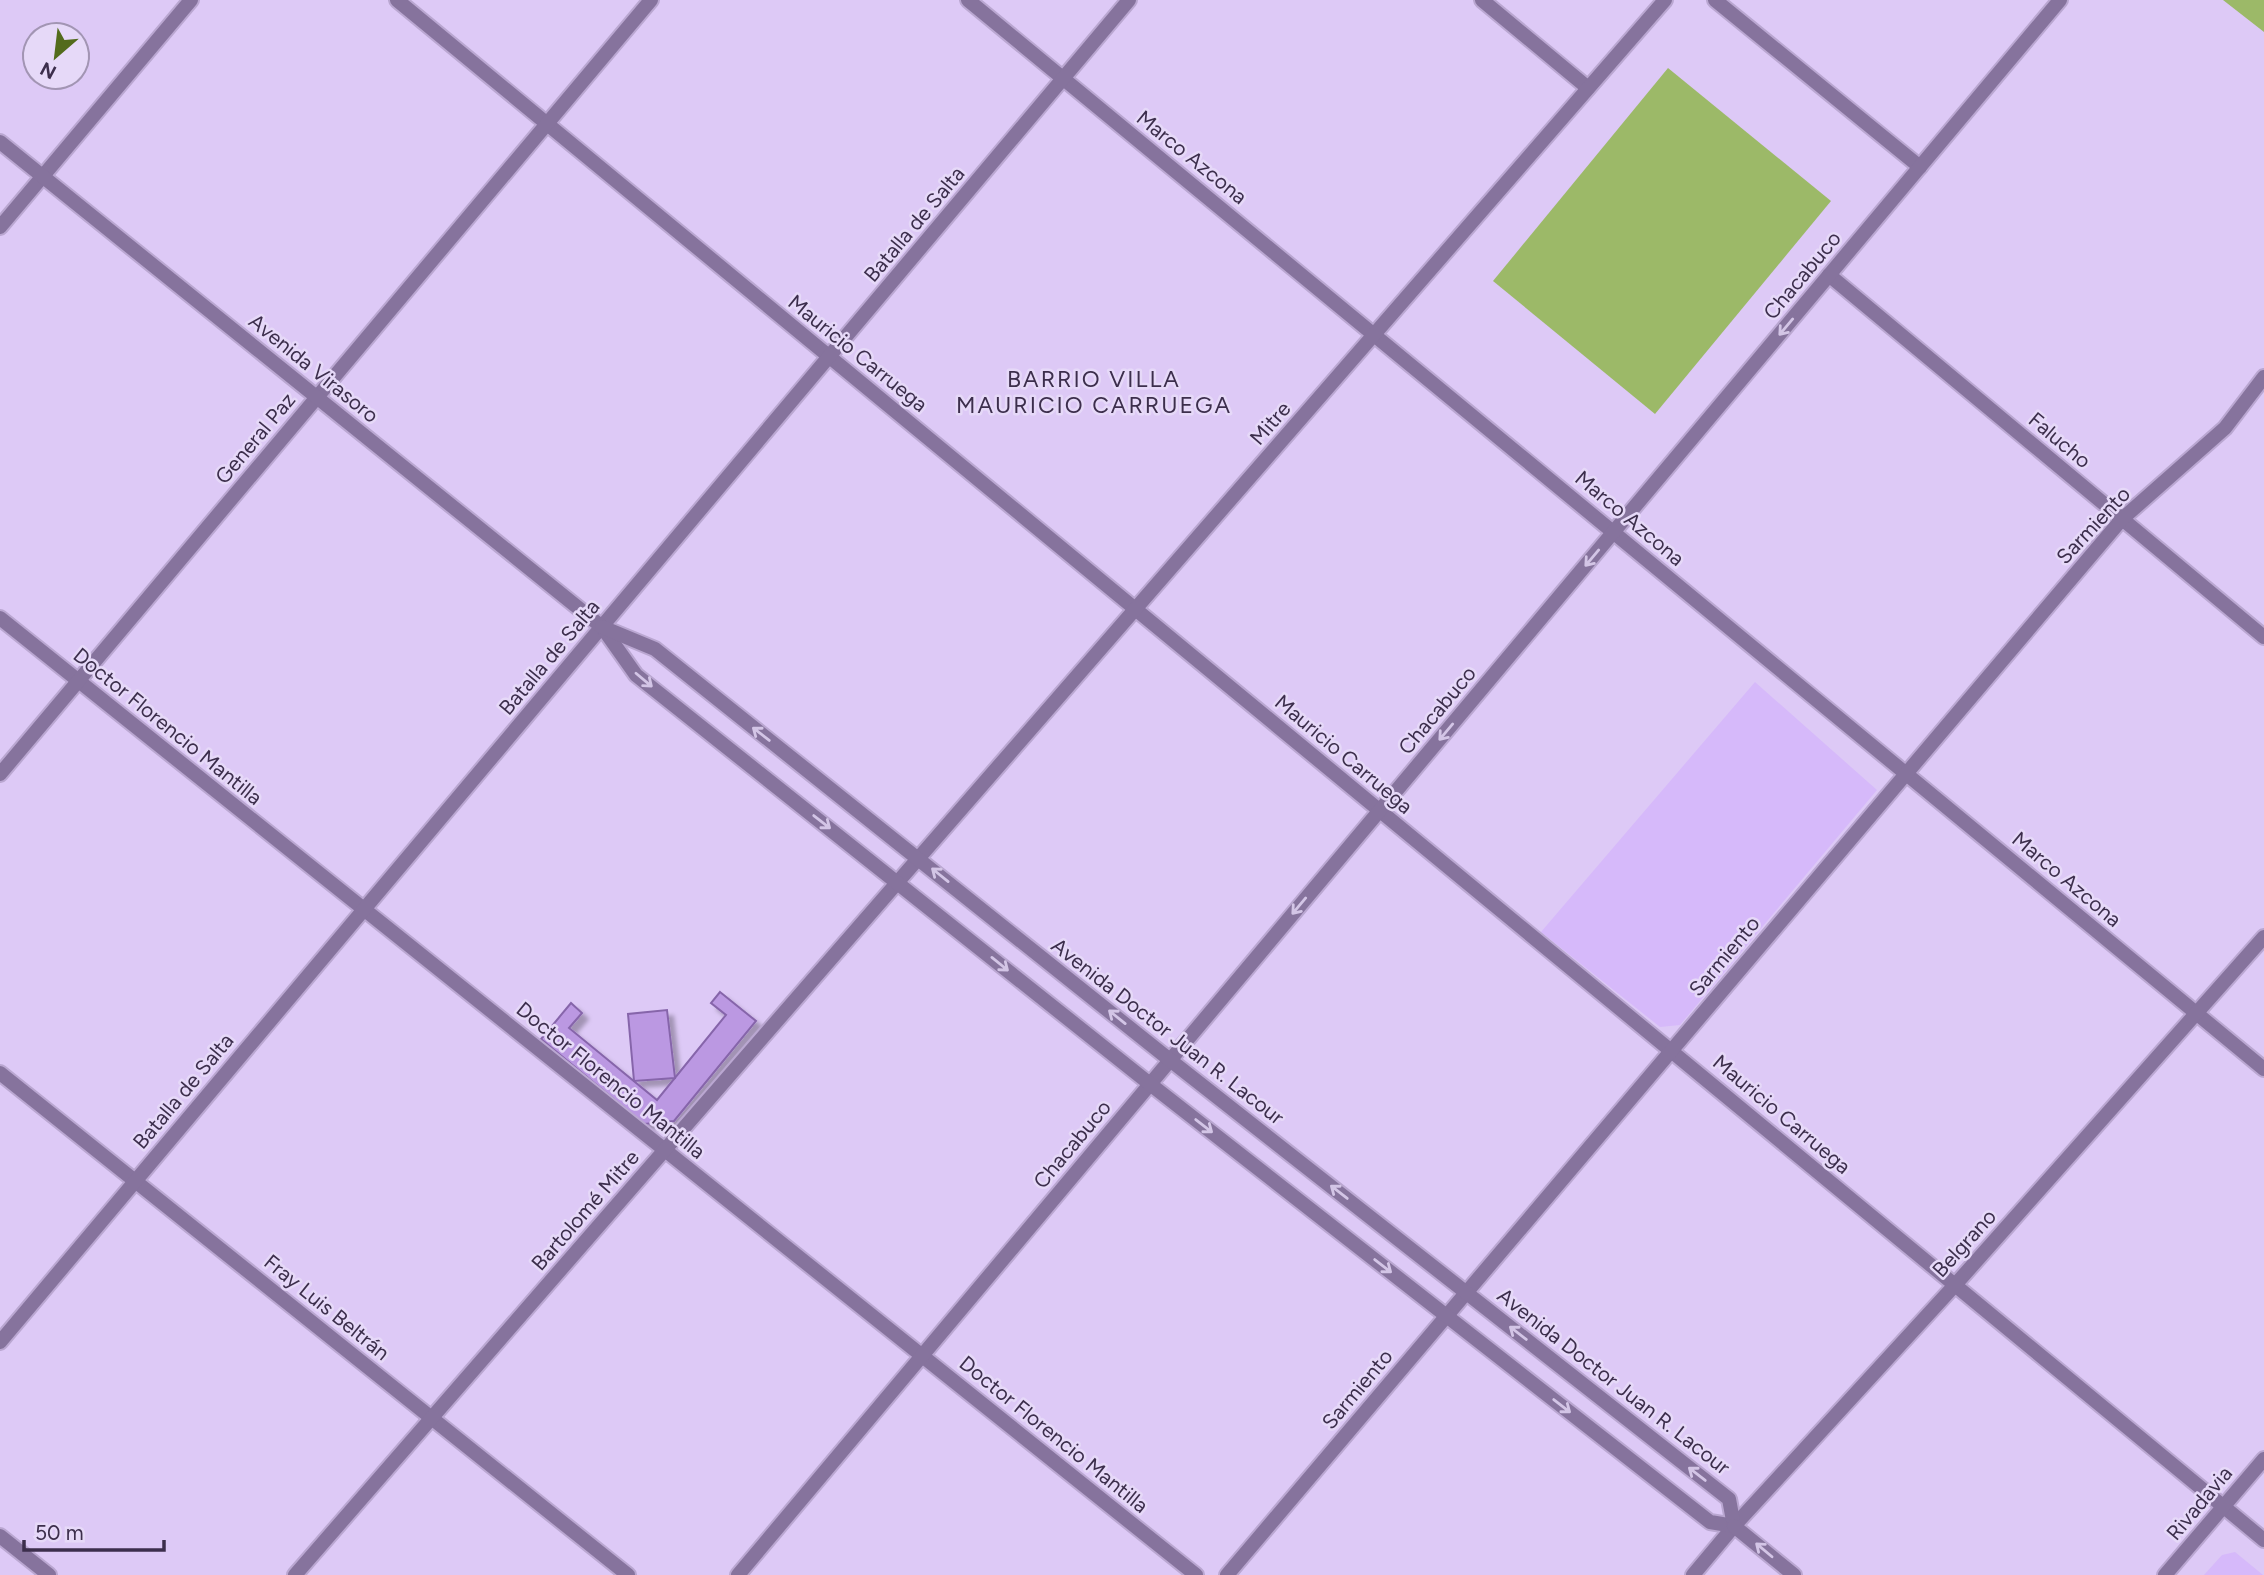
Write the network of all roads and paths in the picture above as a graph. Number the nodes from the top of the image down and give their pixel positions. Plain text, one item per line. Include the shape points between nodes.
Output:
1 (191, 0) edge
2 (397, 0) edge
3 (651, 0) edge
4 (968, 0) edge
5 (1129, 0) edge
6 (1482, 0) edge
7 (1665, 0) edge
8 (1715, 0) edge
9 (2060, 0) edge
10 (1063, 79) junction
11 (1588, 88) junction
12 (547, 123) junction
13 (0, 142) edge
14 (1920, 167) junction
15 (43, 176) junction
16 (0, 227) edge
17 (1829, 275) junction
18 (1375, 335) junction
19 (829, 356) junction
20 (2264, 377) edge
21 (317, 397) junction
22 (2122, 519) junction
23 (1614, 532) junction
24 (1136, 609) junction
25 (0, 618) edge
26 (602, 627) junction
27 (2264, 637) edge
28 (78, 681) junction
29 (1906, 773) junction
30 (0, 774) edge
31 (1380, 810) junction
32 (919, 859) junction
33 (903, 877) junction
34 (364, 909) junction
35 (2264, 937) edge
36 (2198, 1014) junction
37 (1671, 1051) junction
38 (1170, 1060) junction
39 (2264, 1069) edge
40 (0, 1073) edge
41 (1150, 1084) junction
42 (666, 1150) junction
43 (135, 1181) junction
44 (1955, 1285) junction
45 (1466, 1292) junction
46 (1447, 1315) junction
47 (0, 1342) edge
48 (922, 1356) junction
49 (432, 1418) junction
50 (2264, 1459) edge
51 (2224, 1506) junction
52 (1734, 1526) junction
53 (0, 1535) edge
54 (2264, 1540) edge
55 (49, 1575) edge
56 (295, 1575) edge
57 (628, 1575) edge
58 (738, 1575) edge
59 (1196, 1575) edge
60 (1227, 1575) edge
61 (1693, 1575) edge
62 (1794, 1575) edge
63 (2165, 1575) edge

1 - 15 street
2 - 12 street, Mauricio Carruega
3 - 12 street, General Paz
4 - 10 street, Marco Azcona
5 - 10 street, Batalla de Salta
6 - 11 street
7 - 11 street, Mitre
8 - 14 street
9 - 14 street, Chacabuco
10 - 18 street, Marco Azcona
10 - 19 street, Batalla de Salta
11 - 18 street, Mitre
12 - 19 street, Mauricio Carruega
12 - 21 street, General Paz
13 - 15 street, Avenida Virasoro
14 - 17 street, Chacabuco
15 - 16 street
15 - 21 street, Avenida Virasoro
17 - 22 street, Falucho
17 -> 23 street, Chacabuco
18 - 23 street, Marco Azcona
18 - 24 street, Mitre
19 - 24 street, Mauricio Carruega
19 - 26 street, Batalla de Salta
20 - 22 street, Sarmiento via 2225,428
21 - 26 street, Avenida Virasoro
21 - 28 street, General Paz
22 - 27 street, Falucho
22 - 29 street, Sarmiento
23 - 29 street, Marco Azcona
23 -> 31 street, Chacabuco
24 - 31 street, Mauricio Carruega
24 - 32 street, Mitre
25 - 28 street, Doctor Florencio Mantilla
32 -> 26 street, Avenida Doctor Juan R. Lacour via 655,649
26 -> 33 street via 636,675
26 - 34 street, Batalla de Salta
28 - 30 street, General Paz
28 - 34 street, Doctor Florencio Mantilla
29 - 36 street, Marco Azcona
29 - 37 street, Sarmiento
31 - 37 street, Mauricio Carruega
31 -> 38 street, Chacabuco
32 - 33 street, Mitre
38 -> 32 street, Avenida Doctor Juan R. Lacour
33 -> 41 street
33 - 42 street, Bartolomé Mitre
34 - 42 street, Doctor Florencio Mantilla
34 - 43 street, Batalla de Salta
35 - 36 street, Belgrano
36 - 39 street, Marco Azcona
36 - 44 street, Belgrano
37 - 44 street, Mauricio Carruega
37 - 45 street, Sarmiento
38 - 41 street, Chacabuco
45 -> 38 street, Avenida Doctor Juan R. Lacour
40 - 43 street, Fray Luis Beltrán
41 -> 46 street
41 - 48 street, Chacabuco
42 - 48 street, Doctor Florencio Mantilla
42 - 49 street, Bartolomé Mitre
43 - 47 street, Batalla de Salta
43 - 49 street, Fray Luis Beltrán
44 - 51 street, Mauricio Carruega
44 - 52 street, Belgrano
45 - 46 street, Sarmiento
52 -> 45 street, Avenida Doctor Juan R. Lacour via 1729,1499
46 -> 52 street via 1710,1522
46 - 60 street, Sarmiento
48 - 58 street, Chacabuco
48 - 59 street, Doctor Florencio Mantilla
49 - 56 street, Bartolomé Mitre
49 - 57 street, Fray Luis Beltrán
50 - 51 street, Rivadavia
51 - 54 street, Mauricio Carruega
51 - 63 street, Rivadavia
52 - 61 street, Belgrano
62 -> 52 street
53 - 55 street

